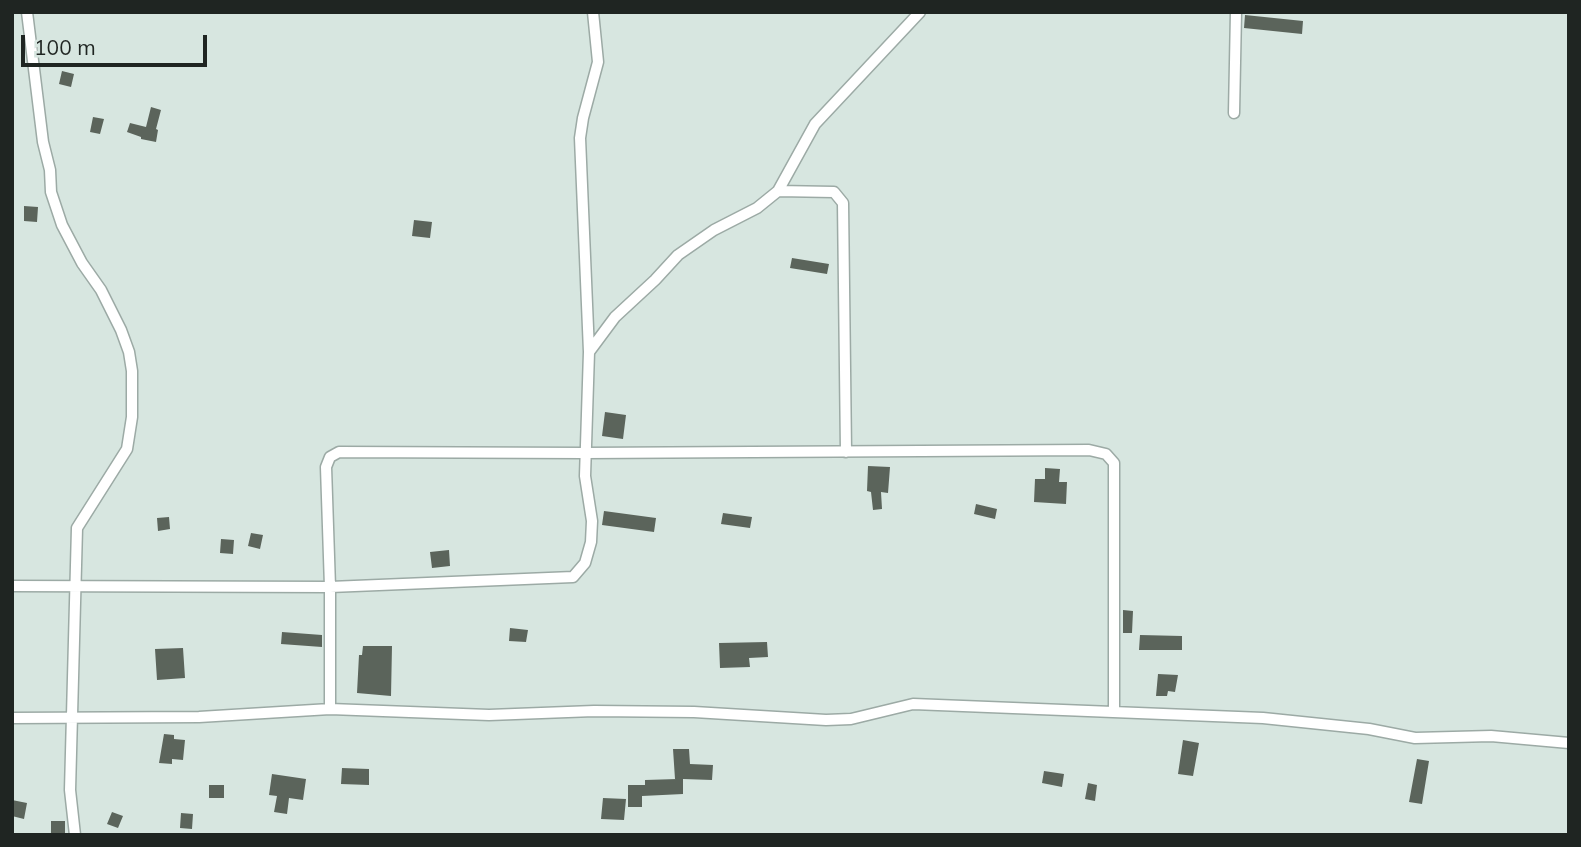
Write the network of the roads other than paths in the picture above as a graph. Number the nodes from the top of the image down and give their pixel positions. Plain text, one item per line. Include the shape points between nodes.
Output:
1 (27, 12) edge
2 (593, 12) edge
3 (920, 12) edge
4 (1236, 12) edge
5 (1234, 113) dead end
6 (778, 191) junction
7 (589, 352) junction
8 (846, 452) junction
9 (585, 453) junction
10 (76, 585) junction
11 (12, 586) edge
12 (330, 587) junction
13 (330, 709) junction
14 (1114, 712) junction
15 (12, 718) edge
16 (72, 719) junction
17 (1569, 743) edge
18 (75, 835) edge

1 - 10 street via 51,192 62,225 121,330 132,371 127,449 77,528
2 - 7 street via 598,62 580,138
3 - 6 street via 815,124
4 - 5 street
6 - 7 street via 678,255 615,317
6 - 8 street via 834,192 843,203
7 - 9 street
8 - 9 street
8 - 14 street via 1089,450 1106,454 1114,463
9 - 12 street via 591,542 585,563 573,577
9 - 12 street via 339,452 330,457 326,467
10 - 11 street
10 - 12 street
10 - 16 street
12 - 13 street
13 - 14 street via 489,715 694,712 826,720 851,719 913,704
13 - 16 street
14 - 17 street via 1263,718 1415,738 1491,736
15 - 16 street
16 - 18 street via 70,790

